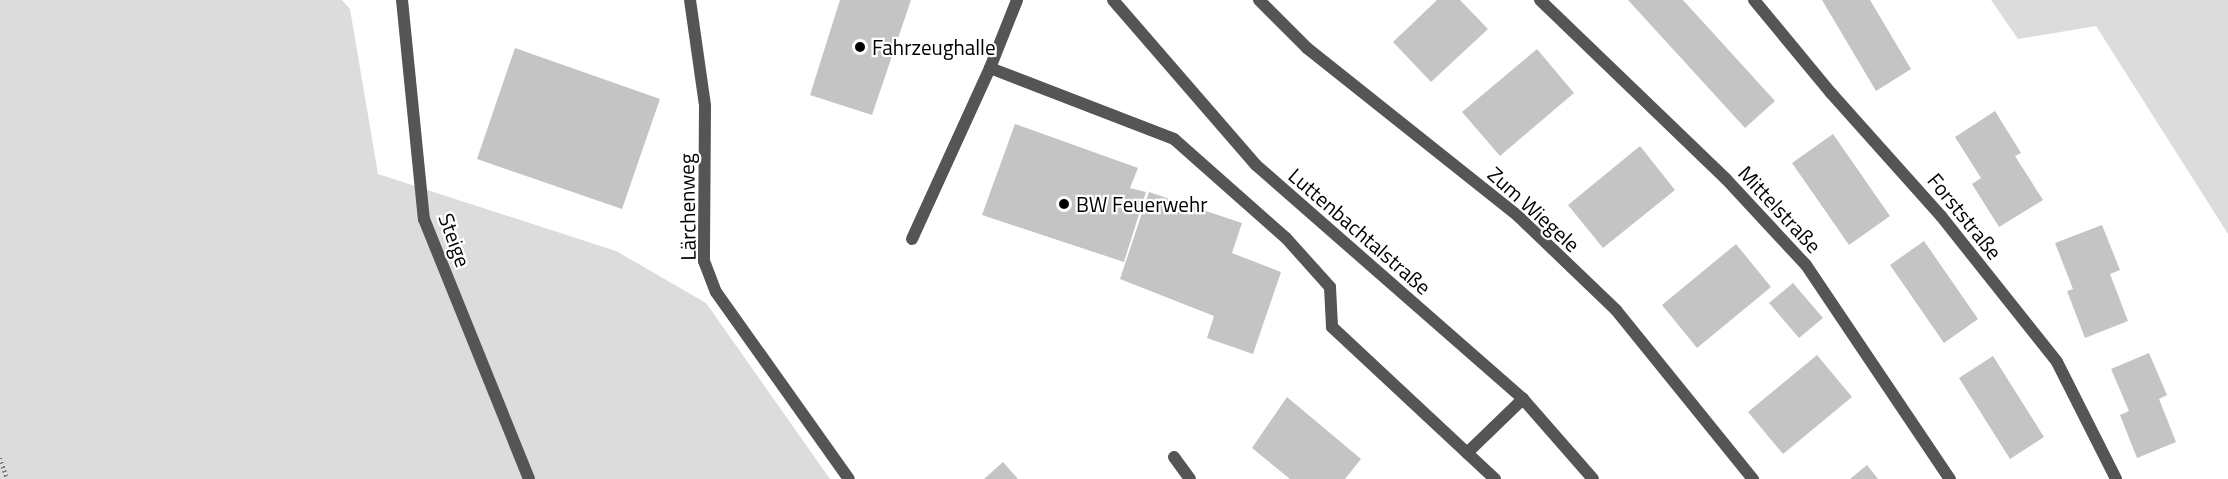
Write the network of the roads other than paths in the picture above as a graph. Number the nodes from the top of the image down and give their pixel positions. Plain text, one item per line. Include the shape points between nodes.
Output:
1 (402, 0) edge
2 (690, 0) edge
3 (1017, 0) edge
4 (1113, 0) edge
5 (1540, 0) edge
6 (1754, 0) edge
7 (1265, 1) edge
8 (990, 68) junction
9 (912, 239) dead end
10 (1523, 399) junction
11 (1467, 453) junction
12 (1174, 458) dead end
13 (529, 479) edge
14 (849, 479) edge
15 (1190, 479) edge
16 (1495, 479) edge
17 (1593, 479) edge
18 (1753, 479) edge
19 (1950, 479) edge
20 (2116, 479) edge

1 - 13 street, Steige via 424,219
2 - 14 street, Lärchenweg via 705,106 704,261 716,292
3 - 8 street
4 - 10 street, Luttenbachtalstraße via 1256,165
5 - 19 street, Mittelstraße via 1726,179 1806,265
6 - 20 street, Forststraße via 1941,216 2057,362
7 - 18 street, Zum Wiegele via 1307,48 1518,216 1616,310
8 - 9 street
8 - 11 street via 1174,139 1286,238 1330,287 1332,327
10 - 11 street
10 - 17 street, Luttenbachtalstraße
11 - 16 street
12 - 15 street

